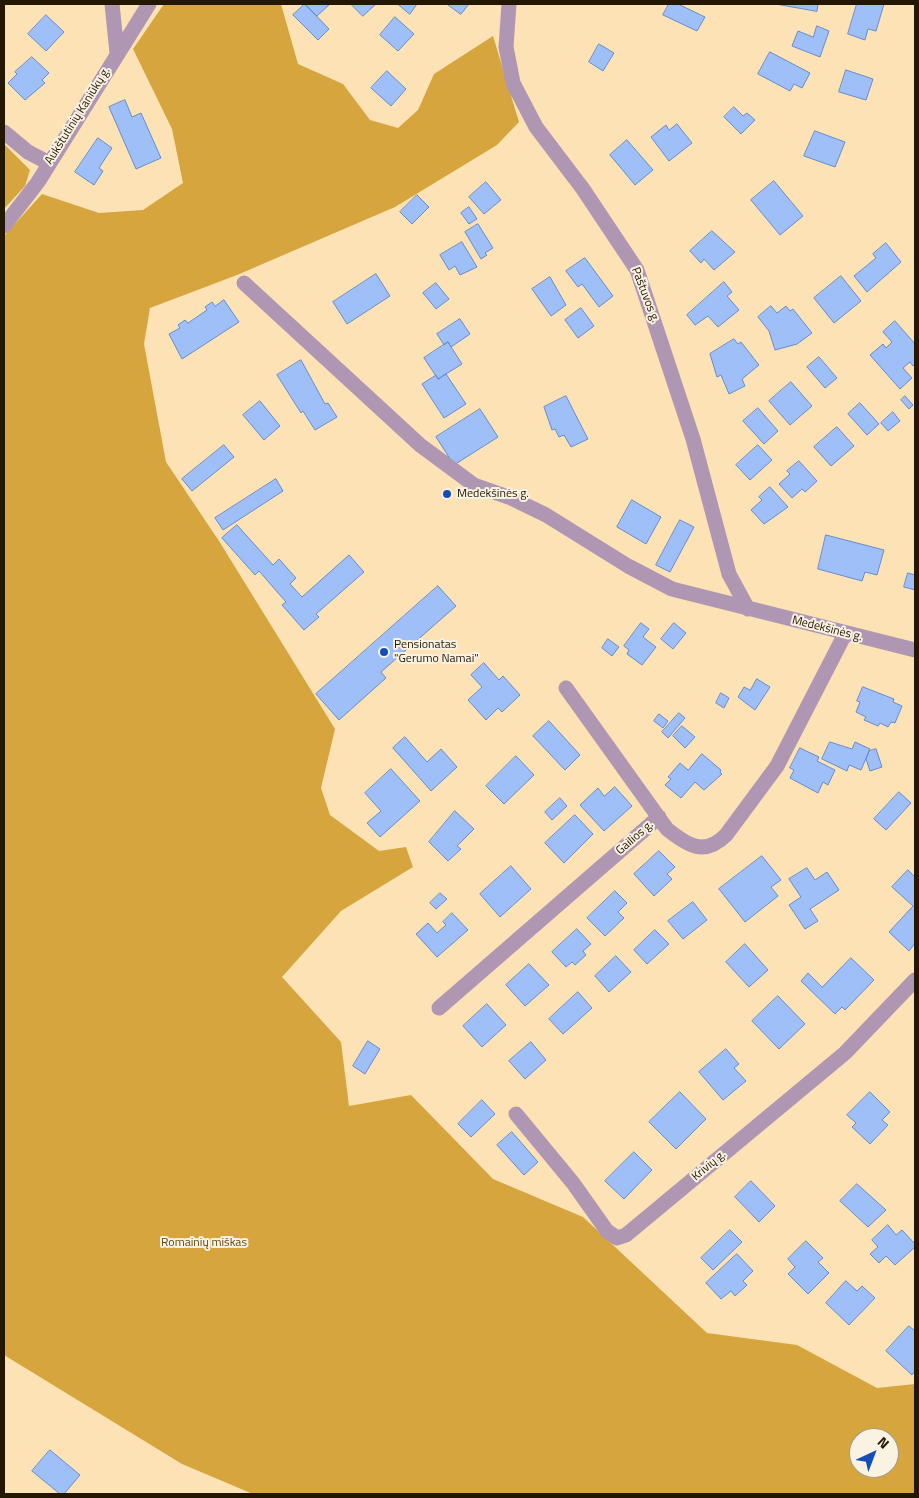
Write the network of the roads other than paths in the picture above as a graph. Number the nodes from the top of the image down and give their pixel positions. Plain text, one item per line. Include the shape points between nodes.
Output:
1 (112, 4) edge
2 (149, 4) edge
3 (508, 4) edge
4 (117, 53) junction
5 (4, 132) edge
6 (49, 163) junction
7 (4, 226) edge
8 (244, 283) dead end
9 (748, 609) junction
10 (845, 634) junction
11 (915, 650) edge
12 (566, 688) dead end
13 (658, 818) junction
14 (915, 980) edge
15 (439, 1008) dead end
16 (516, 1114) dead end

1 - 4 street
2 - 4 street, Aukštutinių Kaniūkų g.
3 - 9 street, Paštuvos g. via 506,47 513,83 536,127 637,270 693,439 729,574
4 - 6 street, Aukštutinių Kaniūkų g.
5 - 6 street via 28,152
6 - 7 street, Aukštutinių Kaniūkų g.
8 - 9 street, Medekšinės g. via 420,445 474,485 546,515 672,589
9 - 10 street, Medekšinės g.
10 - 11 street, Medekšinės g.
10 - 13 street, Gailios g. via 777,766 717,844 703,848 690,845 667,829
12 - 13 street
13 - 15 street, Gailios g.
14 - 16 street, Krivių g. via 845,1052 626,1235 617,1238 607,1231 573,1183

